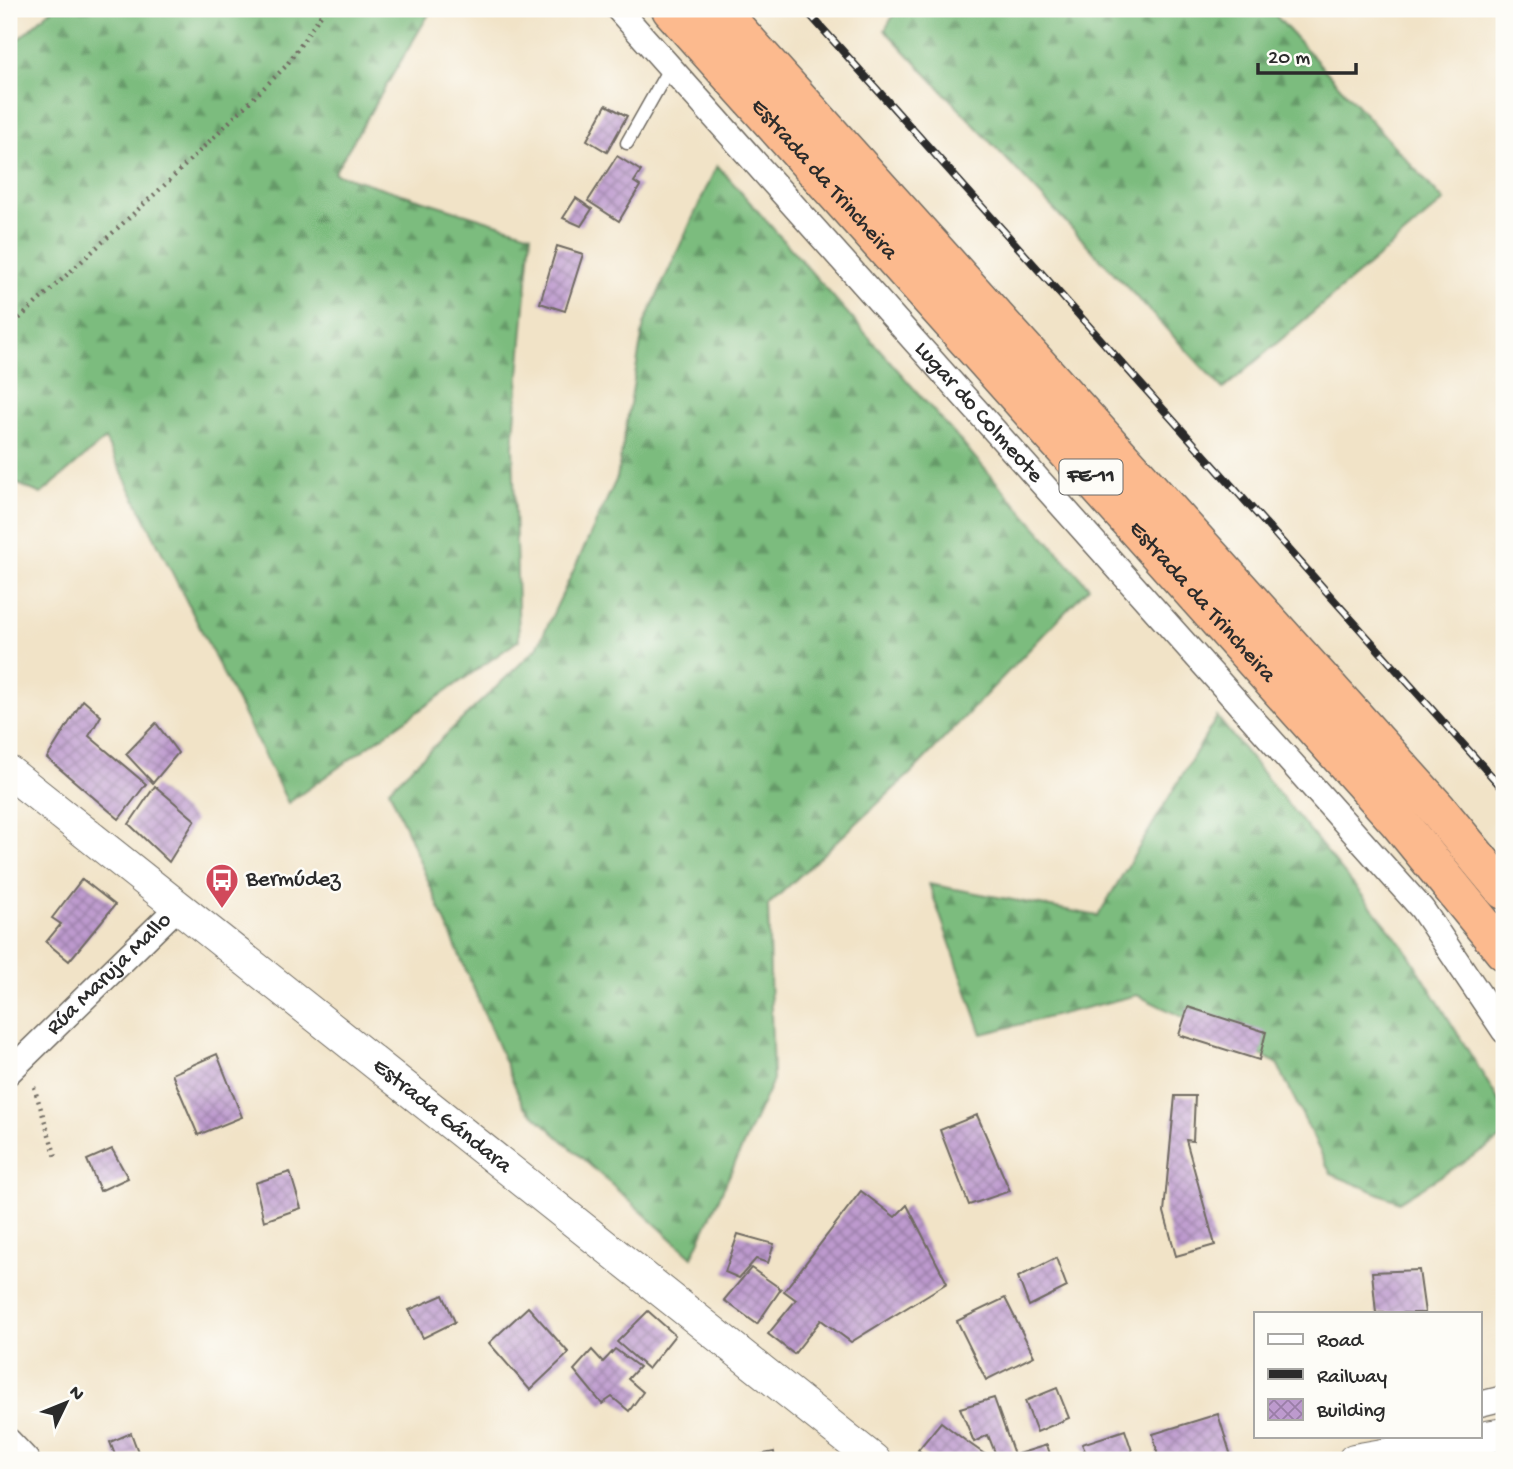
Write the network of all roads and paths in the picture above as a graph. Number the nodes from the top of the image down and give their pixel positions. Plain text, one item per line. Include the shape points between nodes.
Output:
1 (326, 9) edge
2 (618, 9) edge
3 (671, 9) edge
4 (718, 9) edge
5 (670, 67) junction
6 (627, 143) dead end
7 (9, 328) edge
8 (9, 772) edge
9 (1504, 890) edge
10 (180, 905) junction
11 (1504, 951) edge
12 (1504, 1031) edge
13 (17, 1064) edge
14 (56, 1157) dead end
15 (1504, 1398) edge
16 (1482, 1404) edge
17 (1504, 1437) edge
18 (9, 1441) edge
19 (1441, 1452) edge
20 (1369, 1453) edge
21 (27, 1460) edge
22 (874, 1460) edge
23 (1482, 1460) edge

1 - 7 path via 286,66
2 - 5 street, Lugar do Colmeote
3 - 11 highway, Estrada da Trincheira / FE-11 via 1398,821
4 - 9 highway, Estrada da Trincheira / FE-11
5 - 6 lane
5 - 12 street, Lugar do Colmeote via 1422,909
8 - 10 street, Estrada Gándara
10 - 13 street, Rúa Maruja Mallo
10 - 22 street, Estrada Gándara
13 - 14 path
15 - 16 street
17 - 19 street
17 - 23 street
18 - 21 street
19 - 20 street

